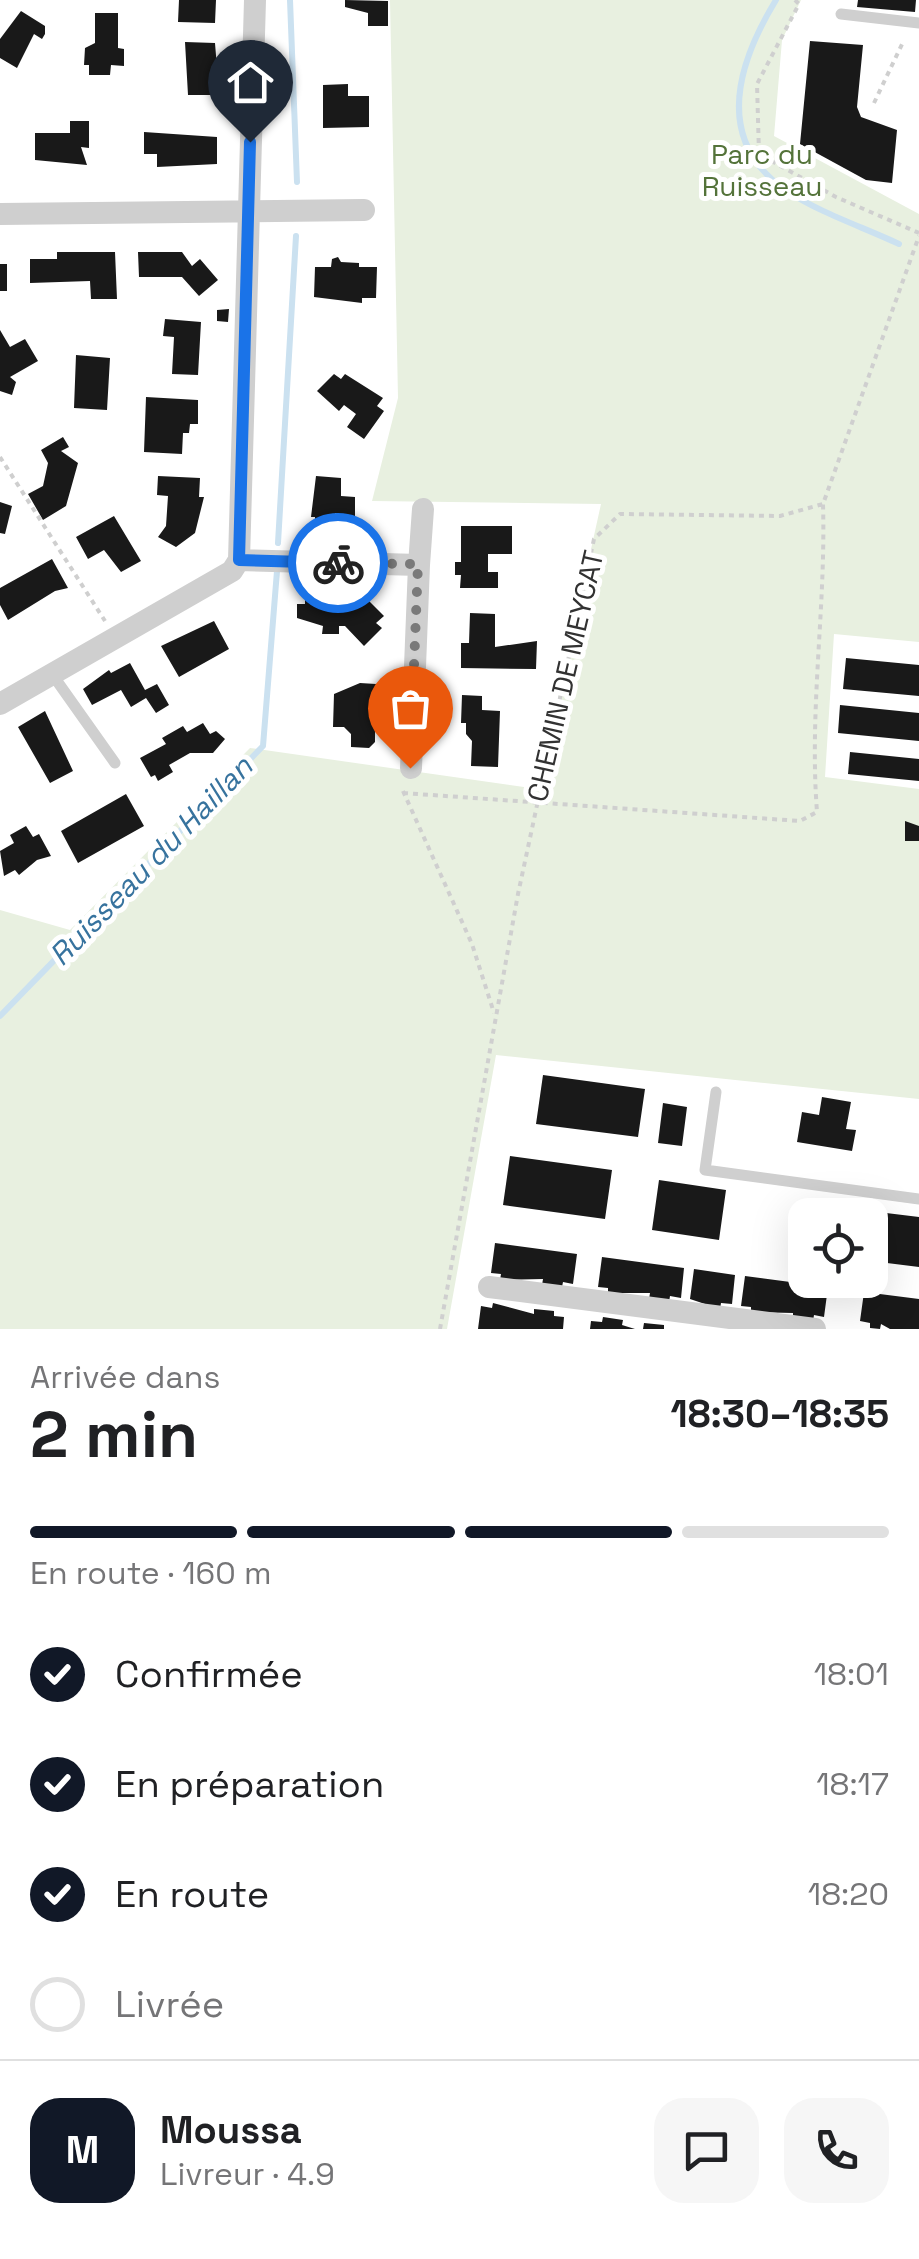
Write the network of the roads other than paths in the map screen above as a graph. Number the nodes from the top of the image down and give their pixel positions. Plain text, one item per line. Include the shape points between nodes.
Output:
1 (256, 0) edge
2 (841, 14) dead end
3 (915, 23) edge
4 (364, 210) dead end
5 (247, 212) junction
6 (0, 214) edge
7 (423, 509) dead end
8 (239, 560) junction
9 (418, 564) junction
10 (52, 674) junction
11 (0, 704) edge
12 (115, 763) dead end
13 (410, 768) road end
14 (716, 1092) dead end
15 (919, 1199) edge
16 (489, 1287) dead end
17 (815, 1329) edge

1 - 5 street
2 - 3 lane
4 - 5 street
5 - 6 street
5 - 8 street
7 - 9 street
8 - 9 street
8 - 10 street via 232,571
9 - 13 street
10 - 11 street
10 - 12 lane
14 - 15 lane via 705,1170
16 - 17 street

